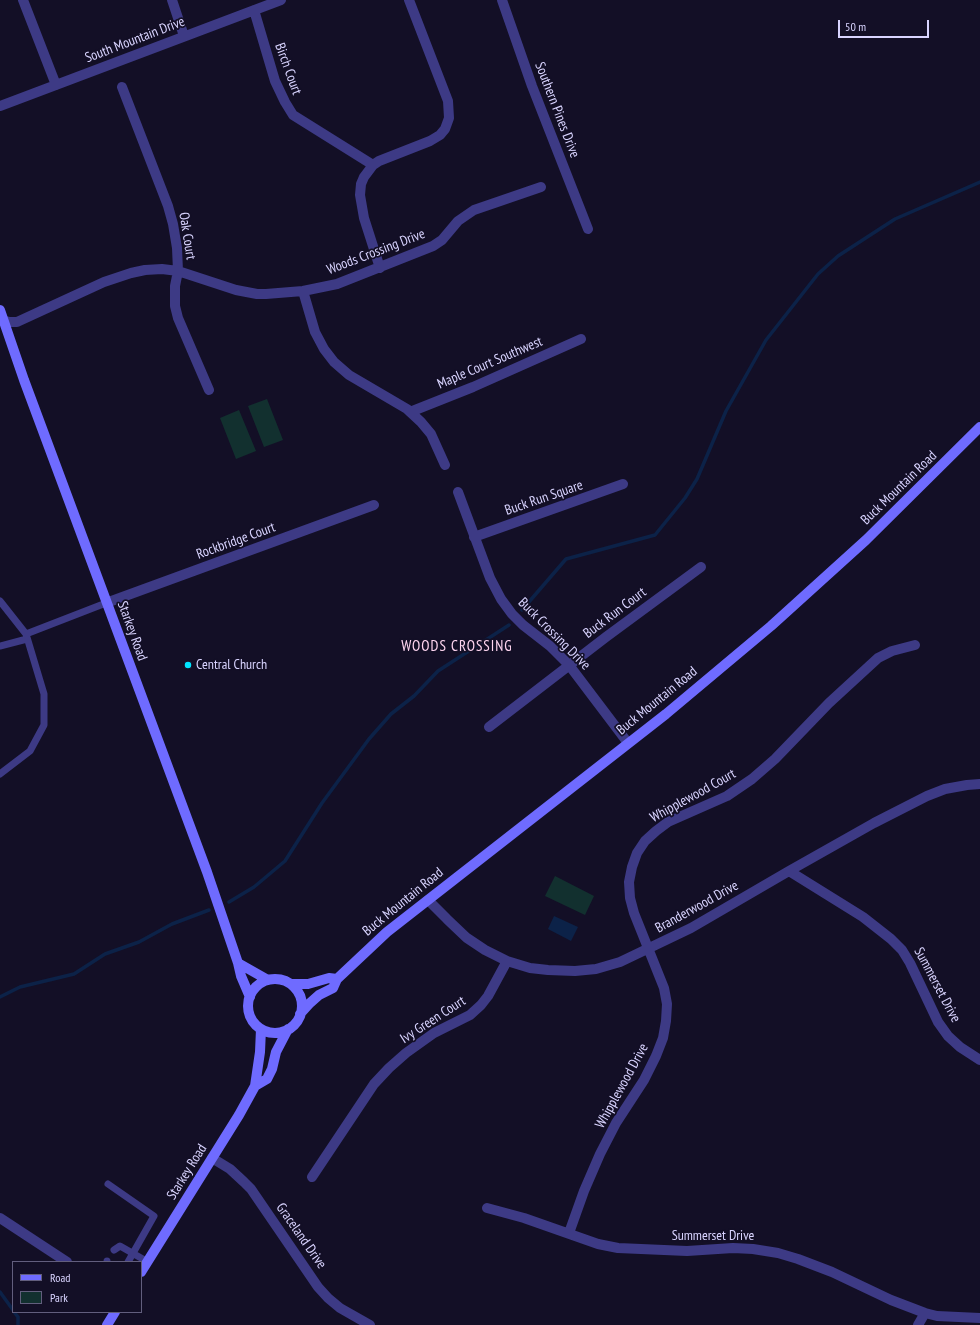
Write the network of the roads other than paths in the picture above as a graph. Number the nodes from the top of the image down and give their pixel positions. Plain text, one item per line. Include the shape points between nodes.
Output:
1 (23, 0) edge
2 (172, 0) edge
3 (281, 0) edge
4 (409, 0) edge
5 (502, 0) edge
6 (254, 10) junction
7 (184, 36) junction
8 (56, 85) junction
9 (122, 87) dead end
10 (0, 106) edge
11 (373, 165) junction
12 (541, 187) dead end
13 (588, 230) dead end
14 (380, 268) junction
15 (178, 271) junction
16 (303, 291) junction
17 (0, 310) edge
18 (2, 320) edge
19 (581, 339) dead end
20 (209, 390) dead end
21 (410, 412) junction
22 (980, 427) edge
23 (445, 465) dead end
24 (623, 484) dead end
25 (458, 492) dead end
26 (374, 505) dead end
27 (474, 537) junction
28 (701, 567) dead end
29 (0, 601) edge
30 (106, 603) junction
31 (27, 637) junction
32 (915, 645) dead end
33 (0, 646) edge
34 (569, 665) junction
35 (489, 727) dead end
36 (628, 743) junction
37 (0, 774) edge
38 (980, 784) edge
39 (789, 871) junction
40 (428, 900) junction
41 (649, 949) junction
42 (507, 961) junction
43 (238, 963) junction
44 (337, 979) junction
45 (268, 980) junction
46 (291, 984) junction
47 (250, 997) junction
48 (300, 1014) junction
49 (262, 1029) junction
50 (288, 1030) junction
51 (980, 1060) edge
52 (255, 1086) junction
53 (212, 1158) junction
54 (312, 1177) dead end
55 (108, 1184) dead end
56 (487, 1208) dead end
57 (0, 1218) edge
58 (570, 1233) junction
59 (114, 1250) dead end
60 (133, 1254) junction
61 (61, 1260) edge
62 (129, 1261) edge
63 (148, 1262) junction
64 (142, 1271) edge
65 (114, 1313) edge
66 (925, 1313) junction
67 (980, 1318) edge
68 (107, 1325) edge
69 (370, 1325) edge
70 (918, 1325) edge

1 - 8 street
2 - 7 street
3 - 6 street, South Mountain Drive
4 - 11 street via 448,101 449,118 445,129 435,138
5 - 13 street, Southern Pines Drive via 532,86
6 - 7 street, South Mountain Drive
6 - 11 street, Birch Court via 275,81 294,115
7 - 8 street, South Mountain Drive
8 - 10 street, South Mountain Drive
9 - 15 street, Oak Court via 168,206 177,248
11 - 14 street via 364,177 360,195 364,218
12 - 14 street, Woods Crossing Drive via 467,214 442,240
14 - 16 street, Woods Crossing Drive via 337,284
15 - 16 street, Woods Crossing Drive via 236,290 257,294
15 - 18 street, Woods Crossing Drive via 156,269 131,273 104,282 17,322
15 - 20 street, Oak Court via 175,306 178,318
16 - 21 street via 315,332 334,362 348,375
17 - 18 main road, Starkey Road
18 - 30 main road, Starkey Road
19 - 21 street, Maple Court Southwest
21 - 23 street via 431,434
22 - 36 main road, Buck Mountain Road via 866,540 776,621
24 - 27 street, Buck Run Square
25 - 27 street, Buck Crossing Drive
26 - 30 street, Rockbridge Court
27 - 34 street, Buck Crossing Drive via 490,578 512,614
28 - 34 street, Buck Run Court
29 - 31 lane
30 - 31 lane
30 - 43 main road, Starkey Road via 207,872
31 - 33 lane
31 - 37 lane via 44,694 44,725 30,751
32 - 41 street, Whipplewood Court via 878,658 752,779 727,796 668,822 645,841 637,853 629,882 634,913
34 - 35 street, Buck Run Court
34 - 36 street, Buck Crossing Drive
36 - 40 main road, Buck Mountain Road
38 - 39 street, Branderwood Drive via 944,789 927,796
39 - 41 street, Branderwood Drive via 691,928
39 - 51 street, Summerset Drive via 863,917 891,939 910,962 944,1031 960,1048
40 - 42 street, Branderwood Drive via 467,938
40 - 44 main road, Buck Mountain Road via 387,932
41 - 42 street, Branderwood Drive via 620,962 596,969 575,971 530,968
41 - 58 street, Whipplewood Drive via 664,988 666,1021 663,1038 644,1080 616,1123 600,1154
42 - 54 street, Ivy Green Court via 481,1005 470,1015 434,1033 406,1053 374,1084
43 - 45 main road
43 - 47 main road, Starkey Road
44 - 46 main road
44 - 48 main road, Buck Mountain Road via 333,988 319,995
45 - 46 main road via 284,980
45 - 47 main road via 260,983
46 - 48 main road via 301,998
47 - 49 main road via 250,1015 254,1023
48 - 50 main road
49 - 50 main road via 270,1032
49 - 52 main road, Starkey Road
50 - 52 main road, Starkey Road via 276,1052 267,1079
52 - 53 main road, Starkey Road
53 - 63 main road, Starkey Road
53 - 69 street, Graceland Drive via 230,1169 251,1190 328,1298
55 - 60 lane via 154,1216
56 - 58 street, Summerset Drive
57 - 61 street
58 - 66 street, Summerset Drive via 598,1244 618,1248 688,1251 733,1248 778,1253 832,1272
59 - 60 lane via 120,1246
60 - 62 lane
60 - 63 lane
63 - 64 main road, Starkey Road
65 - 68 main road
66 - 67 street, Summerset Drive
66 - 70 street

